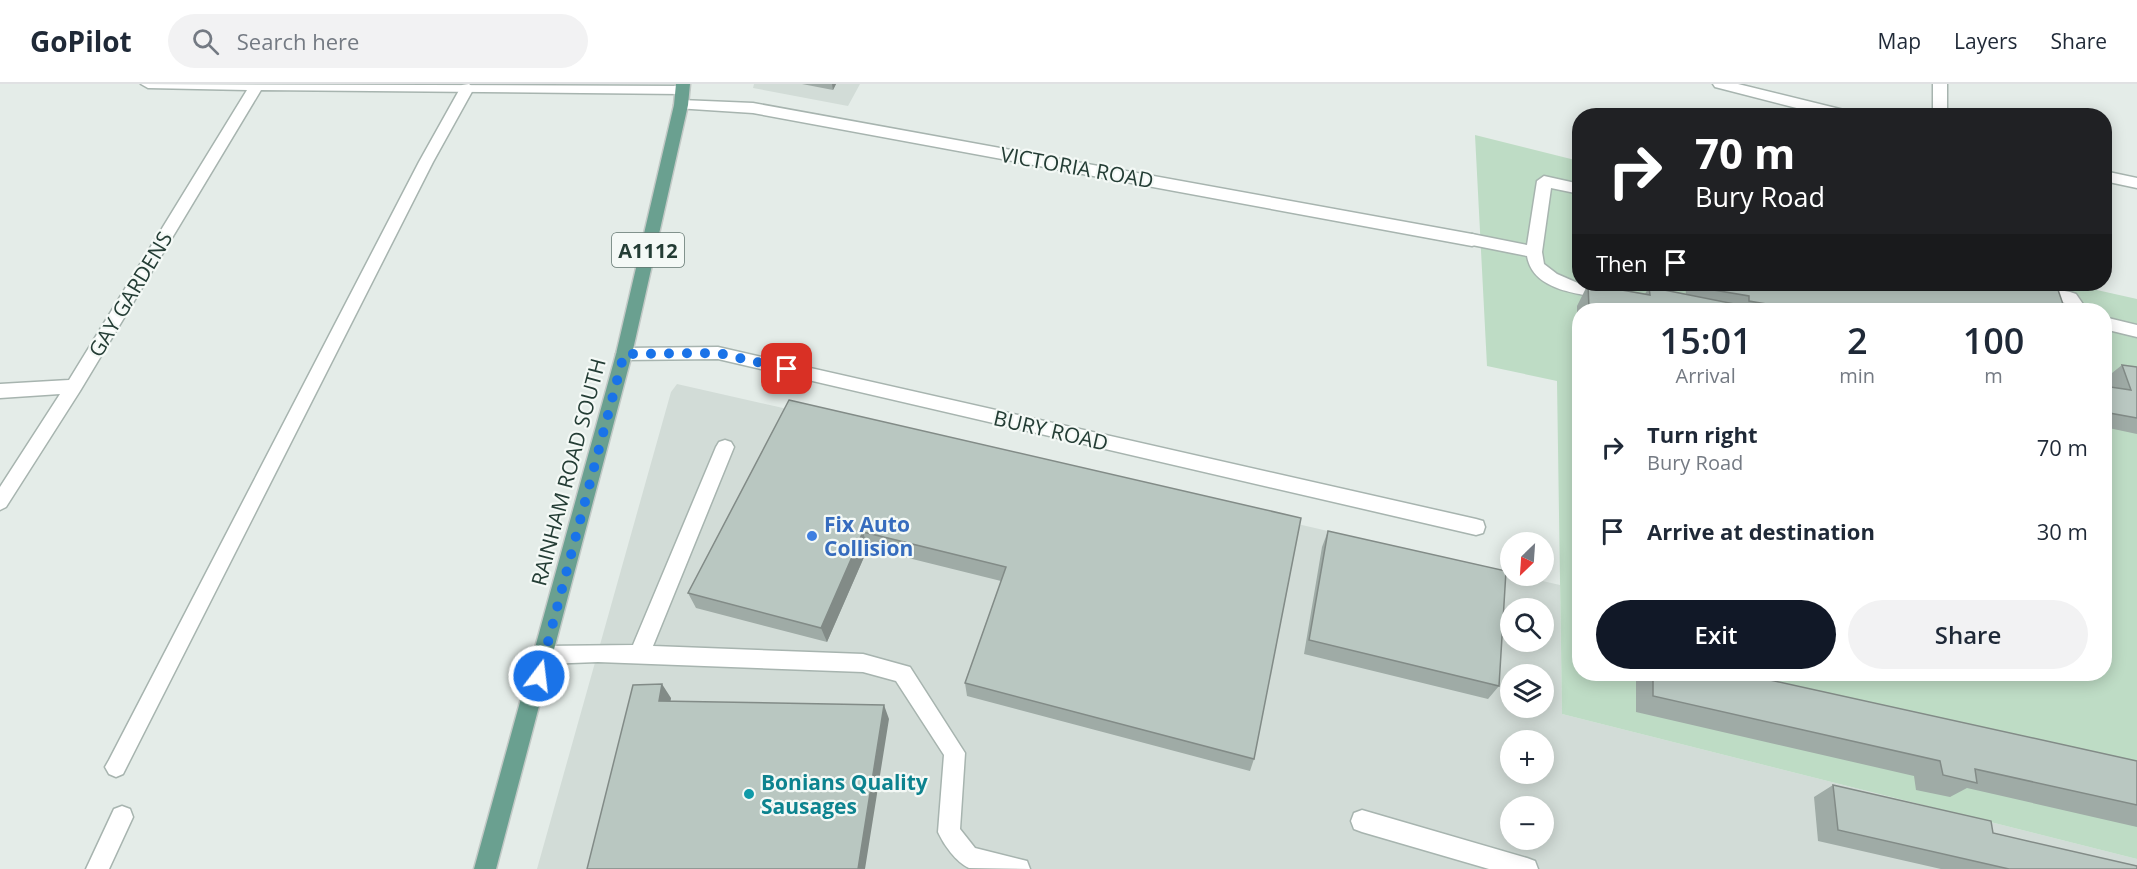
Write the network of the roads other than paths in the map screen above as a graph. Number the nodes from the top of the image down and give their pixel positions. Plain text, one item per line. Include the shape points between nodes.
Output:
1 (148, 84) edge
2 (1720, 84) edge
3 (1940, 84) edge
4 (256, 85) edge
5 (575, 86) edge
6 (467, 87) junction
7 (682, 93) edge
8 (1816, 108) edge
9 (1940, 108) edge
10 (2112, 178) edge
11 (2137, 183) edge
12 (1572, 187) edge
13 (1534, 252) junction
14 (1572, 286) edge
15 (1598, 291) edge
16 (2034, 291) edge
17 (1632, 297) edge
18 (2074, 303) edge
19 (2112, 325) edge
20 (2137, 330) edge
21 (624, 354) junction
22 (74, 386) junction
23 (0, 391) edge
24 (725, 447) dead end
25 (0, 502) edge
26 (1476, 527) dead end
27 (544, 655) junction
28 (639, 655) junction
29 (116, 767) dead end
30 (122, 817) dead end
31 (1362, 821) dead end
32 (97, 869) edge
33 (485, 869) edge
34 (1019, 869) edge
35 (1527, 869) edge

1 - 4 street, VICTORIA ROAD
2 - 8 street
3 - 9 street
4 - 6 street, VICTORIA ROAD
4 - 22 street, GAY GARDENS
5 - 6 street, VICTORIA ROAD
5 - 7 street, VICTORIA ROAD
6 - 29 street
7 - 13 street, VICTORIA ROAD
7 - 21 main road, RAINHAM ROAD SOUTH / A1112
10 - 11 street
12 - 13 street via 1544,181
13 - 14 street via 1538,267 1550,278
15 - 17 street
16 - 18 street via 2070,298
19 - 20 street
21 - 26 street, BURY ROAD via 718,353
21 - 27 main road, RAINHAM ROAD SOUTH / A1112
22 - 23 street
22 - 25 street, GAY GARDENS
24 - 28 street
27 - 28 street
27 - 33 main road, RAINHAM ROAD SOUTH / A1112
28 - 34 street via 863,663 903,674 955,753 949,832 969,857
30 - 32 street
31 - 35 street

